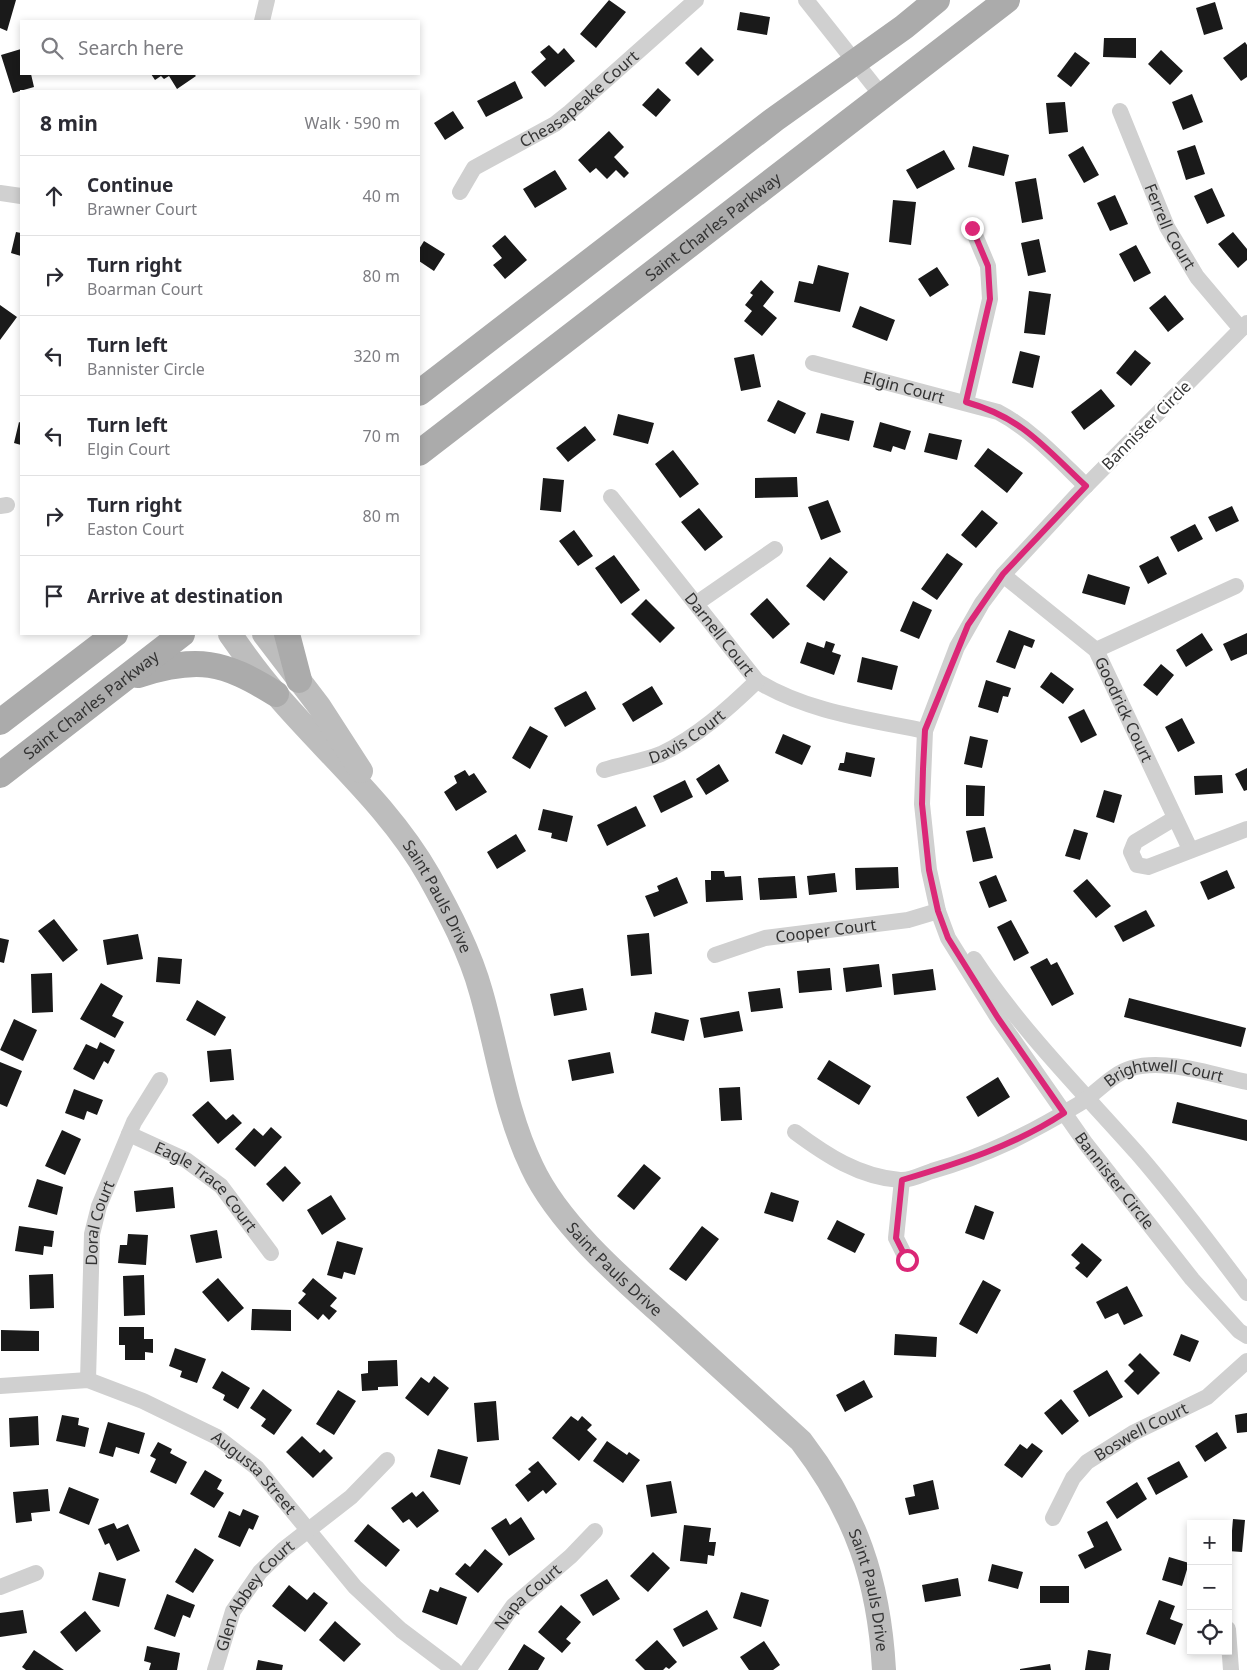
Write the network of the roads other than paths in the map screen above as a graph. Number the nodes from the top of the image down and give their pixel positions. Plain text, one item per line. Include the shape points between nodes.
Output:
1 (267, 0) edge
2 (696, 0) edge
3 (806, 0) edge
4 (936, 0) edge
5 (1007, 0) edge
6 (262, 20) edge
7 (854, 61) junction
8 (882, 96) junction
9 (1120, 112) dead end
10 (460, 192) dead end
11 (0, 193) edge
12 (20, 196) edge
13 (972, 228) dead end
14 (1244, 326) edge
15 (813, 363) dead end
16 (420, 392) edge
17 (966, 402) junction
18 (420, 452) edge
19 (1086, 486) junction
20 (611, 496) dead end
21 (776, 549) dead end
22 (1003, 574) junction
23 (1236, 586) dead end
24 (697, 604) junction
25 (113, 635) edge
26 (181, 635) edge
27 (231, 635) edge
28 (265, 635) edge
29 (287, 635) edge
30 (1096, 650) junction
31 (124, 679) junction
32 (299, 680) junction
33 (757, 680) junction
34 (276, 694) junction
35 (0, 722) edge
36 (925, 730) junction
37 (604, 770) dead end
38 (0, 775) edge
39 (1176, 818) junction
40 (395, 828) junction
41 (1247, 829) edge
42 (1190, 850) junction
43 (938, 911) junction
44 (714, 955) dead end
45 (160, 1080) dead end
46 (1247, 1082) edge
47 (1086, 1099) junction
48 (1064, 1113) junction
49 (795, 1132) dead end
50 (129, 1134) junction
51 (902, 1180) junction
52 (271, 1253) dead end
53 (907, 1260) dead end
54 (1247, 1293) edge
55 (1247, 1336) edge
56 (1247, 1362) edge
57 (88, 1380) junction
58 (0, 1386) edge
59 (387, 1460) dead end
60 (1053, 1518) dead end
61 (308, 1530) junction
62 (595, 1531) dead end
63 (36, 1573) dead end
64 (0, 1587) edge
65 (1230, 1655) edge
66 (215, 1670) edge
67 (454, 1670) edge
68 (468, 1670) edge
69 (884, 1670) edge
70 (1231, 1670) edge

1 - 6 street
2 - 10 street, Cheasapeake Court via 570,112 474,168
3 - 7 street
4 - 7 main road
5 - 8 main road, Saint Charles Parkway
7 - 8 street
7 - 16 main road
8 - 18 main road, Saint Charles Parkway
9 - 14 street, Ferrell Court via 1154,198 1182,255 1214,299
11 - 12 street
13 - 17 street via 988,266 990,299
14 - 19 street, Bannister Circle
15 - 17 street, Elgin Court
17 - 19 street, Elgin Court via 998,412 1019,424
19 - 22 street, Bannister Circle
20 - 24 street, Darnell Court
21 - 24 street
22 - 30 street, Goodrick Court
22 - 36 street, Bannister Circle via 968,625
23 - 30 street
24 - 33 street, Darnell Court
25 - 35 main road
26 - 31 main road, Saint Charles Parkway
27 - 34 street, Saint Pauls Drive
28 - 32 street, Saint Pauls Drive
29 - 32 main road
30 - 39 street, Goodrick Court
31 - 34 main road via 167,665 203,663 244,675
31 - 38 main road, Saint Charles Parkway
32 - 40 street, Saint Pauls Drive via 348,750
33 - 36 street, Darnell Court via 779,694 815,708
33 - 37 street, Davis Court via 736,702 676,746
34 - 40 street, Saint Pauls Drive
36 - 43 street, Bannister Circle via 922,804 929,870
39 - 42 street, Goodrick Court
39 - 42 street via 1135,842 1131,852 1137,865 1148,867
40 - 69 street, Saint Pauls Drive via 428,874 468,956 481,990 507,1103 533,1170 561,1211 613,1270 801,1441 818,1464 846,1513 865,1556 879,1617
41 - 42 street
43 - 44 street, Cooper Court via 908,920 765,938
43 - 47 street, Bannister Circle via 1014,1014
43 - 48 street, Bannister Circle via 948,938 998,1018
45 - 50 street, Doral Court
46 - 47 street, Brightwell Court via 1170,1066 1146,1065 1119,1072
47 - 48 street, Brightwell Court
47 - 54 street, Bannister Circle via 1138,1155
48 - 51 street, Brightwell Court via 1020,1139
48 - 55 street, Bannister Circle via 1192,1279 1239,1332
49 - 51 street via 824,1154 848,1166
50 - 52 street, Eagle Trace Court via 186,1160 221,1186
50 - 57 street, Doral Court via 99,1206 92,1234
51 - 53 street via 896,1238
56 - 60 street, Boswell Court via 1207,1397 1133,1433 1087,1462 1073,1478
57 - 58 street, Augusta Street
57 - 61 street, Augusta Street via 187,1422 233,1448 257,1468
59 - 61 street, Glen Abbey Court via 351,1497
61 - 66 street, Glen Abbey Court via 260,1572 232,1611
61 - 67 street, Augusta Street via 355,1587 401,1630
62 - 68 street, Napa Court via 513,1606
63 - 64 street
65 - 70 street

